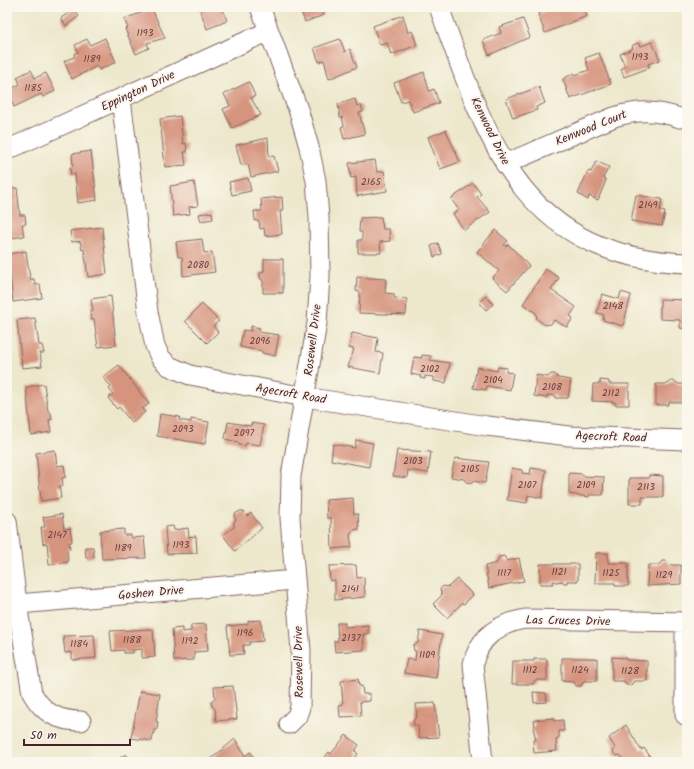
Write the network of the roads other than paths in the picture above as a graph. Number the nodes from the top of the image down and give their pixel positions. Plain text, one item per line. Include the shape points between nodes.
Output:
1 (260, 7) edge
2 (439, 7) edge
3 (269, 31) junction
4 (121, 99) junction
5 (680, 118) dead end
6 (7, 150) edge
7 (505, 164) junction
8 (687, 263) edge
9 (305, 397) junction
10 (687, 440) edge
11 (7, 521) edge
12 (294, 580) junction
13 (12, 604) edge
14 (686, 622) edge
15 (685, 715) dead end
16 (81, 721) dead end
17 (288, 724) dead end
18 (483, 762) edge

1 - 3 street, Rosewell Drive
2 - 7 street, Kenwood Drive via 468,87
3 - 4 street, Eppington Drive
3 - 9 street, Rosewell Drive via 299,112 316,182 320,276 317,323
4 - 6 street, Eppington Drive
4 - 9 street, Agecroft Road via 148,312 154,346 160,357 169,366 190,375
5 - 7 street, Kenwood Court via 658,112 630,112
7 - 8 street, Kenwood Drive via 533,200 575,235 617,254 642,260
9 - 10 street, Agecroft Road via 487,426 569,436
9 - 12 street, Rosewell Drive via 292,476 290,518
11 - 13 street
12 - 13 street, Goshen Drive
12 - 17 street, Rosewell Drive via 301,651 300,707 297,716
13 - 16 street via 30,686 35,698 48,713 57,718
14 - 15 street
14 - 18 street, Las Cruces Drive via 525,619 499,627 481,644 473,664

